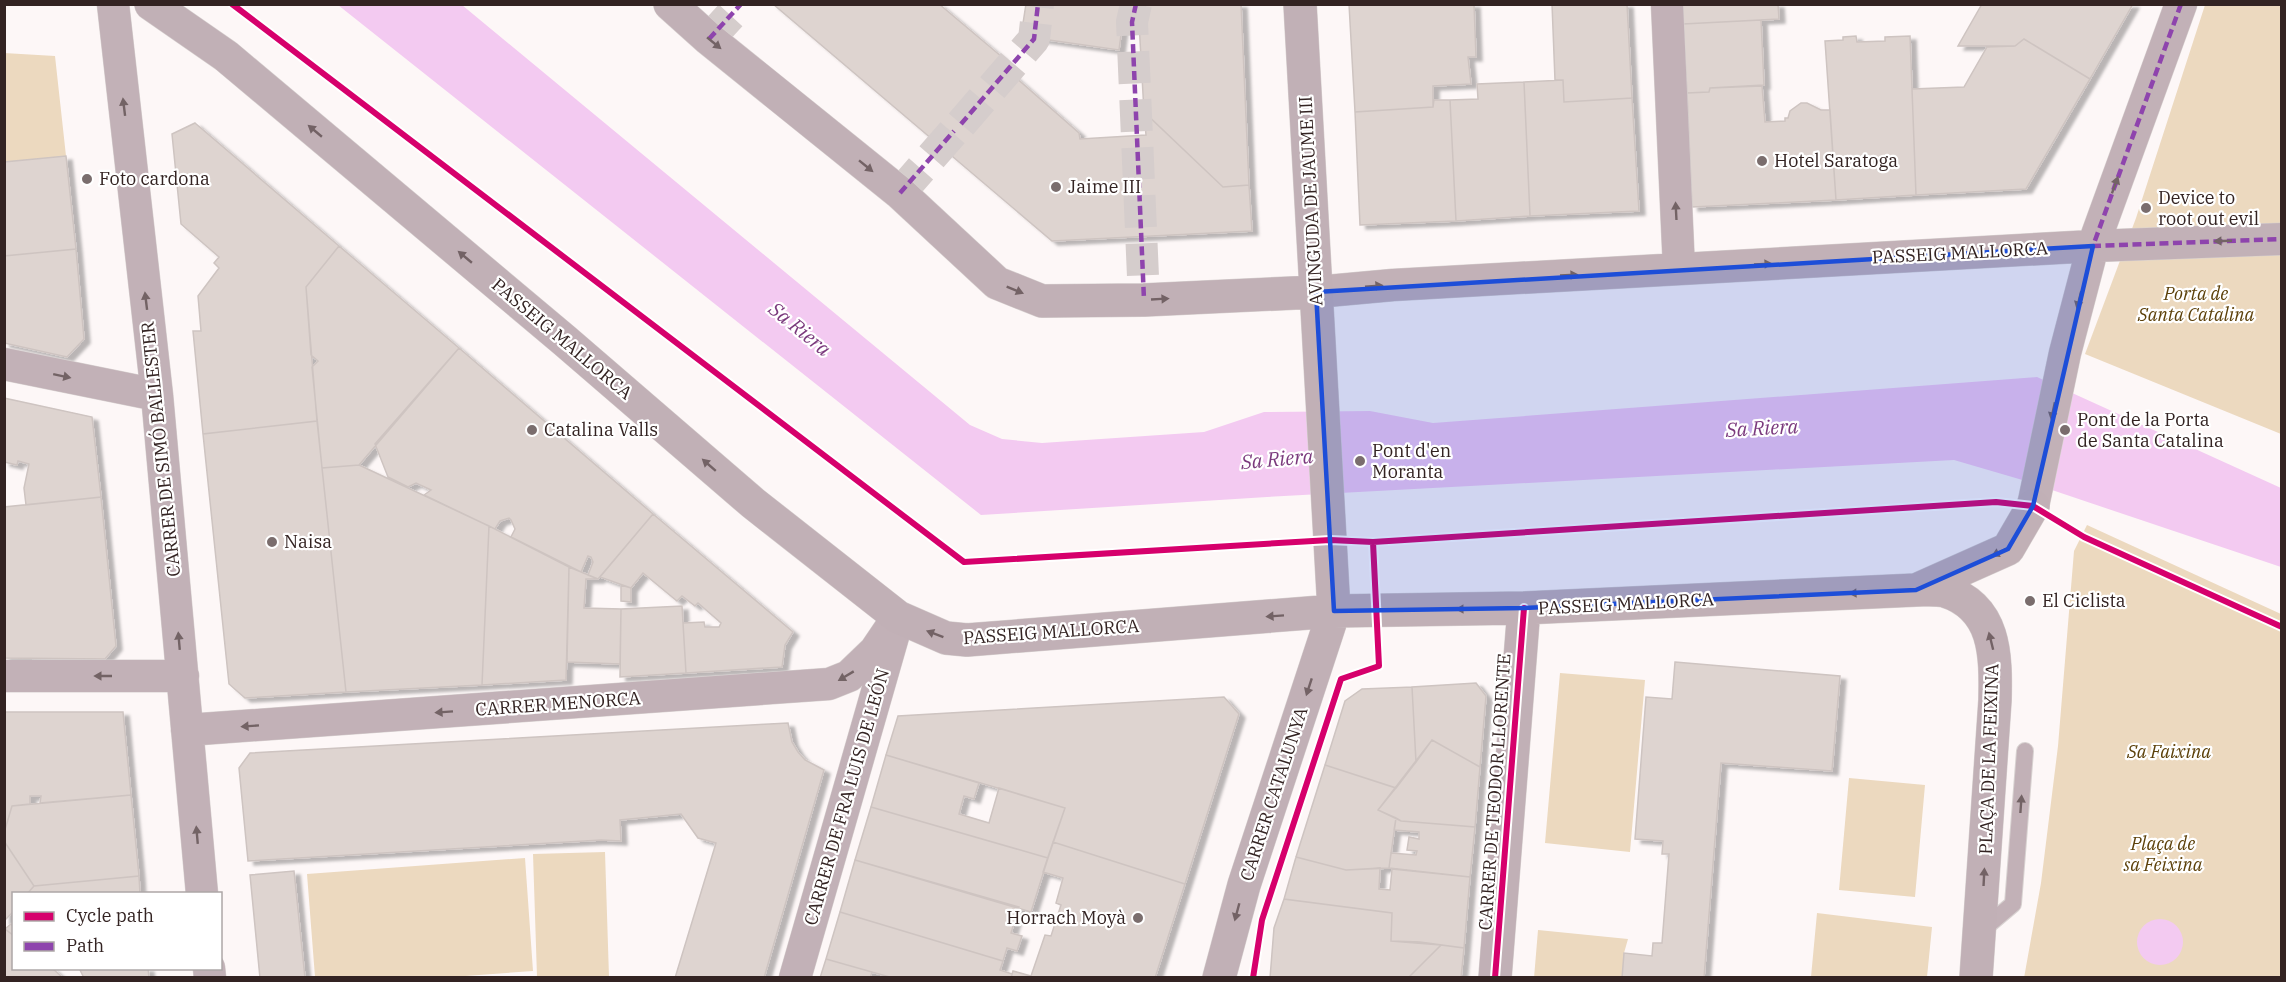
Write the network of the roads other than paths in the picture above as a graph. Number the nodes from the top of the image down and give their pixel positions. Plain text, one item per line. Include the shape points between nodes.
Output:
1 (112, 4) edge
2 (151, 4) edge
3 (670, 4) edge
4 (1300, 4) edge
5 (1667, 4) edge
6 (2181, 4) edge
7 (2282, 239) edge
8 (2093, 246) junction
9 (1679, 269) junction
10 (1316, 292) junction
11 (4, 364) edge
12 (157, 395) junction
13 (2033, 506) joint
14 (1916, 590) junction
15 (1524, 608) junction
16 (1334, 611) junction
17 (898, 617) junction
18 (4, 676) edge
19 (183, 676) junction
20 (187, 730) junction
21 (2025, 751) dead end
22 (202, 892) edge
23 (1981, 931) junction
24 (795, 978) edge
25 (1219, 978) edge
26 (1495, 978) edge
27 (1976, 978) edge

12 -> 1 street, CARRER DE SIMÓ BALLESTER
17 -> 2 main road, PASSEIG MALLORCA via 753,503 226,56
3 -> 10 main road, PASSEIG MALLORCA via 900,193 997,283 1042,301
4 - 10 main road, AVINGUDA DE JAUME III
9 -> 5 street
8 -> 6 street
7 -> 8 street, PASSEIG MALLORCA
9 -> 8 street, PASSEIG MALLORCA
8 -> 13 street via 2065,353
10 -> 9 street, PASSEIG MALLORCA
10 - 16 main road, AVINGUDA DE JAUME III
11 -> 12 street
19 -> 12 street, CARRER DE SIMÓ BALLESTER
13 -> 14 main road, PASSEIG MALLORCA via 2008,549
14 -> 15 main road, PASSEIG MALLORCA
23 -> 14 main road, PLAÇA DE LA FEIXINA via 1995,700 1992,639 1983,619 1968,602 1943,591
15 -> 16 main road, PASSEIG MALLORCA
15 - 26 main road, CARRER DE TEODOR LLORENTE
16 -> 17 main road, PASSEIG MALLORCA via 967,640 946,638
16 -> 25 main road, CARRER CATALUNYA via 1244,885
17 -> 20 street, CARRER MENORCA via 875,651 849,676 829,684
17 - 24 street, CARRER DE FRA LUIS DE LEÓN
19 -> 18 street
19 - 20 street, CARRER DE SIMÓ BALLESTER
22 -> 20 street, CARRER DE SIMÓ BALLESTER
23 -> 21 lane via 2013,903
23 - 27 main road, PLAÇA DE LA FEIXINA

